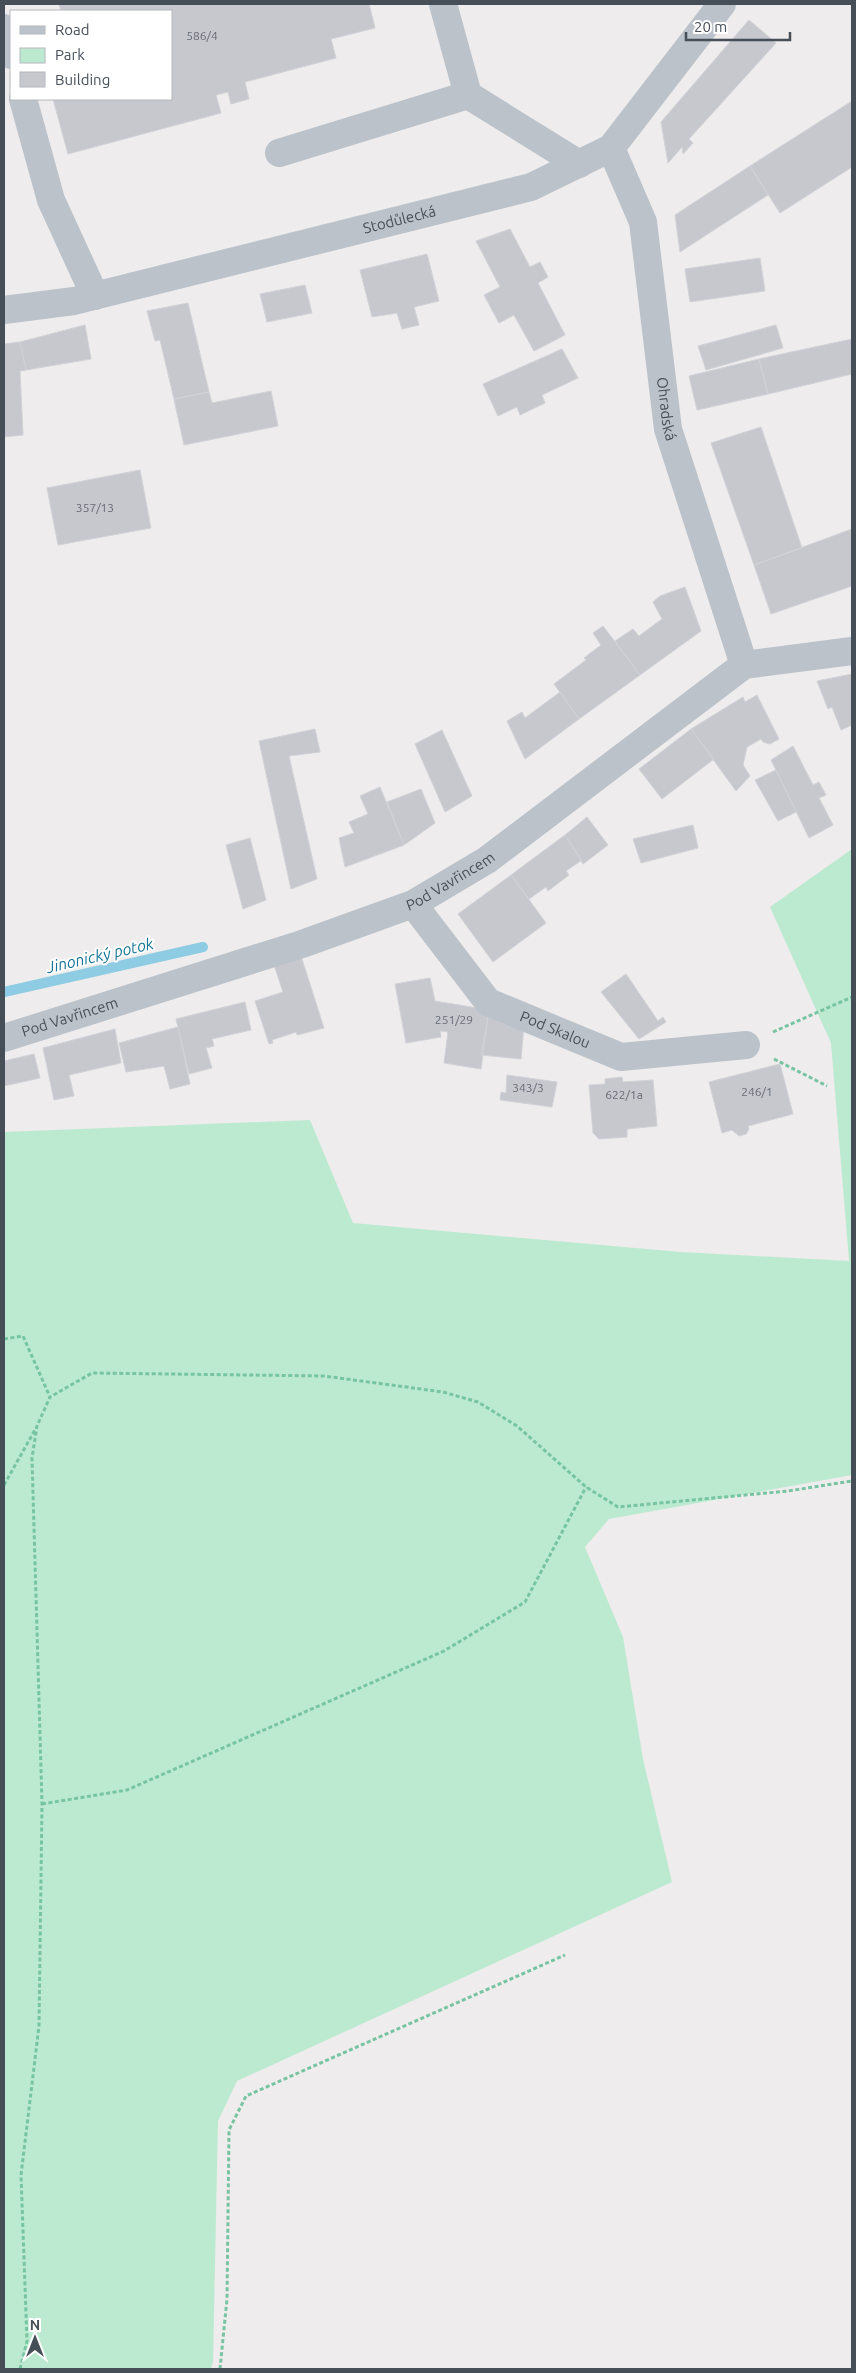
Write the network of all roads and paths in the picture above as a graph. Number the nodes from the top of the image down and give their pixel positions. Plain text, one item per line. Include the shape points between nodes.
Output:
1 (443, 4) edge
2 (722, 4) edge
3 (4, 28) edge
4 (10, 51) edge
5 (468, 95) junction
6 (23, 100) edge
7 (611, 148) junction
8 (279, 153) dead end
9 (579, 164) junction
10 (95, 296) junction
11 (4, 310) edge
12 (852, 651) edge
13 (744, 665) junction
14 (413, 904) junction
15 (852, 997) edge
16 (4, 1038) edge
17 (746, 1045) junction
18 (826, 1086) dead end
19 (4, 1339) edge
20 (50, 1397) junction
21 (38, 1426) junction
22 (852, 1481) edge
23 (4, 1485) edge
24 (586, 1487) junction
25 (42, 1804) junction
26 (565, 1955) dead end
27 (20, 2369) edge
28 (220, 2369) edge

1 - 5 street
2 - 7 street, Stodůlecká
3 - 4 street
5 - 8 street
5 - 9 street
6 - 10 street via 51,200
7 - 9 street, Stodůlecká
7 - 13 street, Ohradská via 643,222 668,429
9 - 10 street, Stodůlecká via 531,187
10 - 11 street, Stodůlecká
12 - 13 street, Pod Vavřincem
13 - 14 street, Pod Vavřincem via 488,860
14 - 16 street, Pod Vavřincem via 302,944
14 - 17 street, Pod Skalou via 488,1002 621,1057
15 - 17 path
17 - 18 path
19 - 20 path via 23,1336
20 - 21 path
20 - 24 path via 92,1373 324,1376 443,1392 478,1402 517,1426
21 - 23 path
21 - 25 path via 32,1458
22 - 24 path via 788,1491 618,1507
24 - 25 path via 525,1602 444,1651 127,1790
25 - 27 path via 39,2026 21,2175 27,2341
26 - 28 path via 246,2096 229,2130 227,2299

